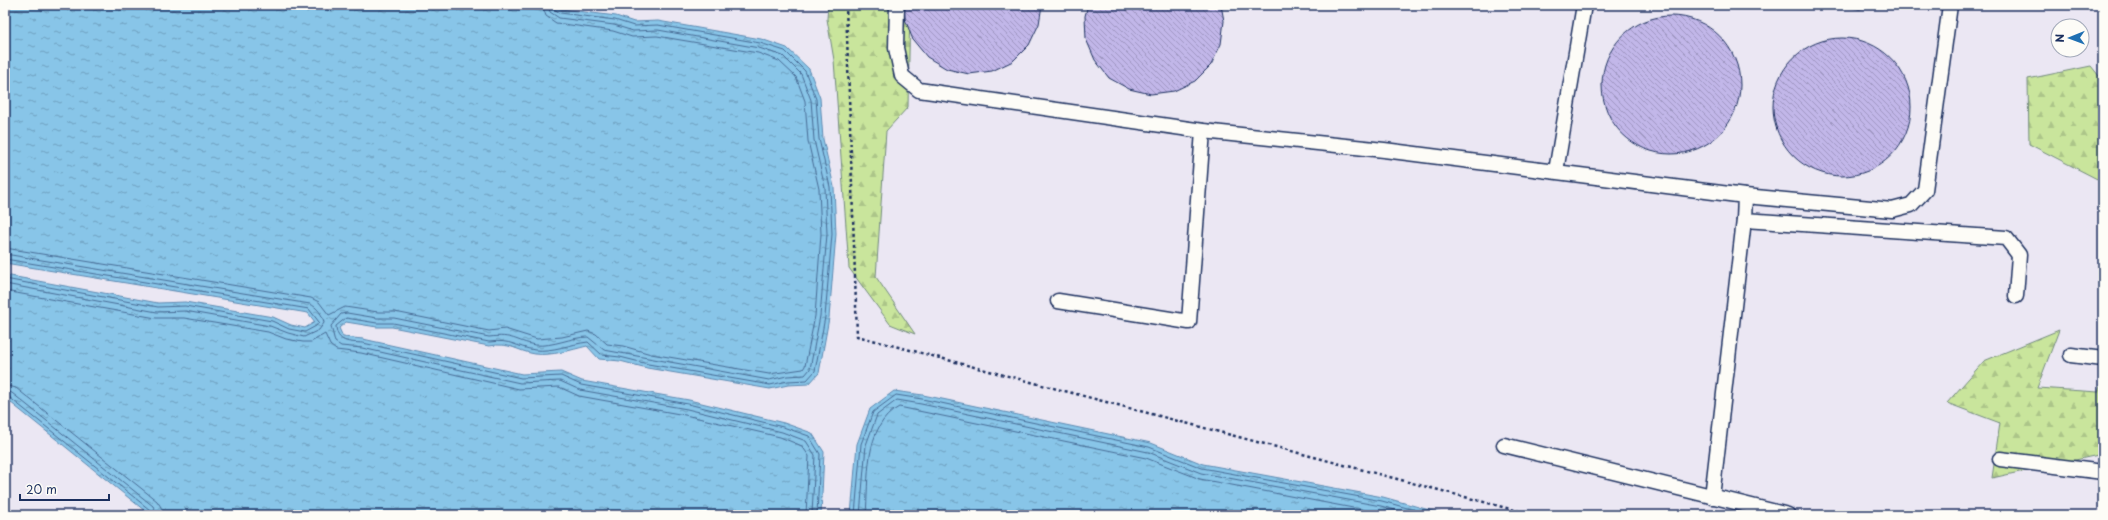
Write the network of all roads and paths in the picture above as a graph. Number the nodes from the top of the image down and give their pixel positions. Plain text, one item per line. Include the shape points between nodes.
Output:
1 (846, 5) edge
2 (897, 5) edge
3 (1584, 5) edge
4 (1950, 5) edge
5 (1202, 131) junction
6 (1556, 171) junction
7 (1745, 196) junction
8 (1744, 220) junction
9 (2016, 296) dead end
10 (1058, 301) dead end
11 (2071, 355) dead end
12 (2103, 360) edge
13 (1504, 445) dead end
14 (2000, 459) dead end
15 (2103, 472) edge
16 (1712, 496) junction
17 (1533, 515) edge
18 (1788, 515) edge

1 - 17 path via 857,336
2 - 5 lane via 896,48 902,76 919,90
3 - 6 lane
4 - 7 lane via 1926,190 1910,205 1892,210
5 - 6 lane
5 - 10 lane via 1189,322
6 - 7 lane
7 - 8 lane
8 - 9 lane via 2006,238 2019,255
8 - 16 lane
11 - 12 lane
13 - 16 lane
14 - 15 lane
16 - 18 lane

